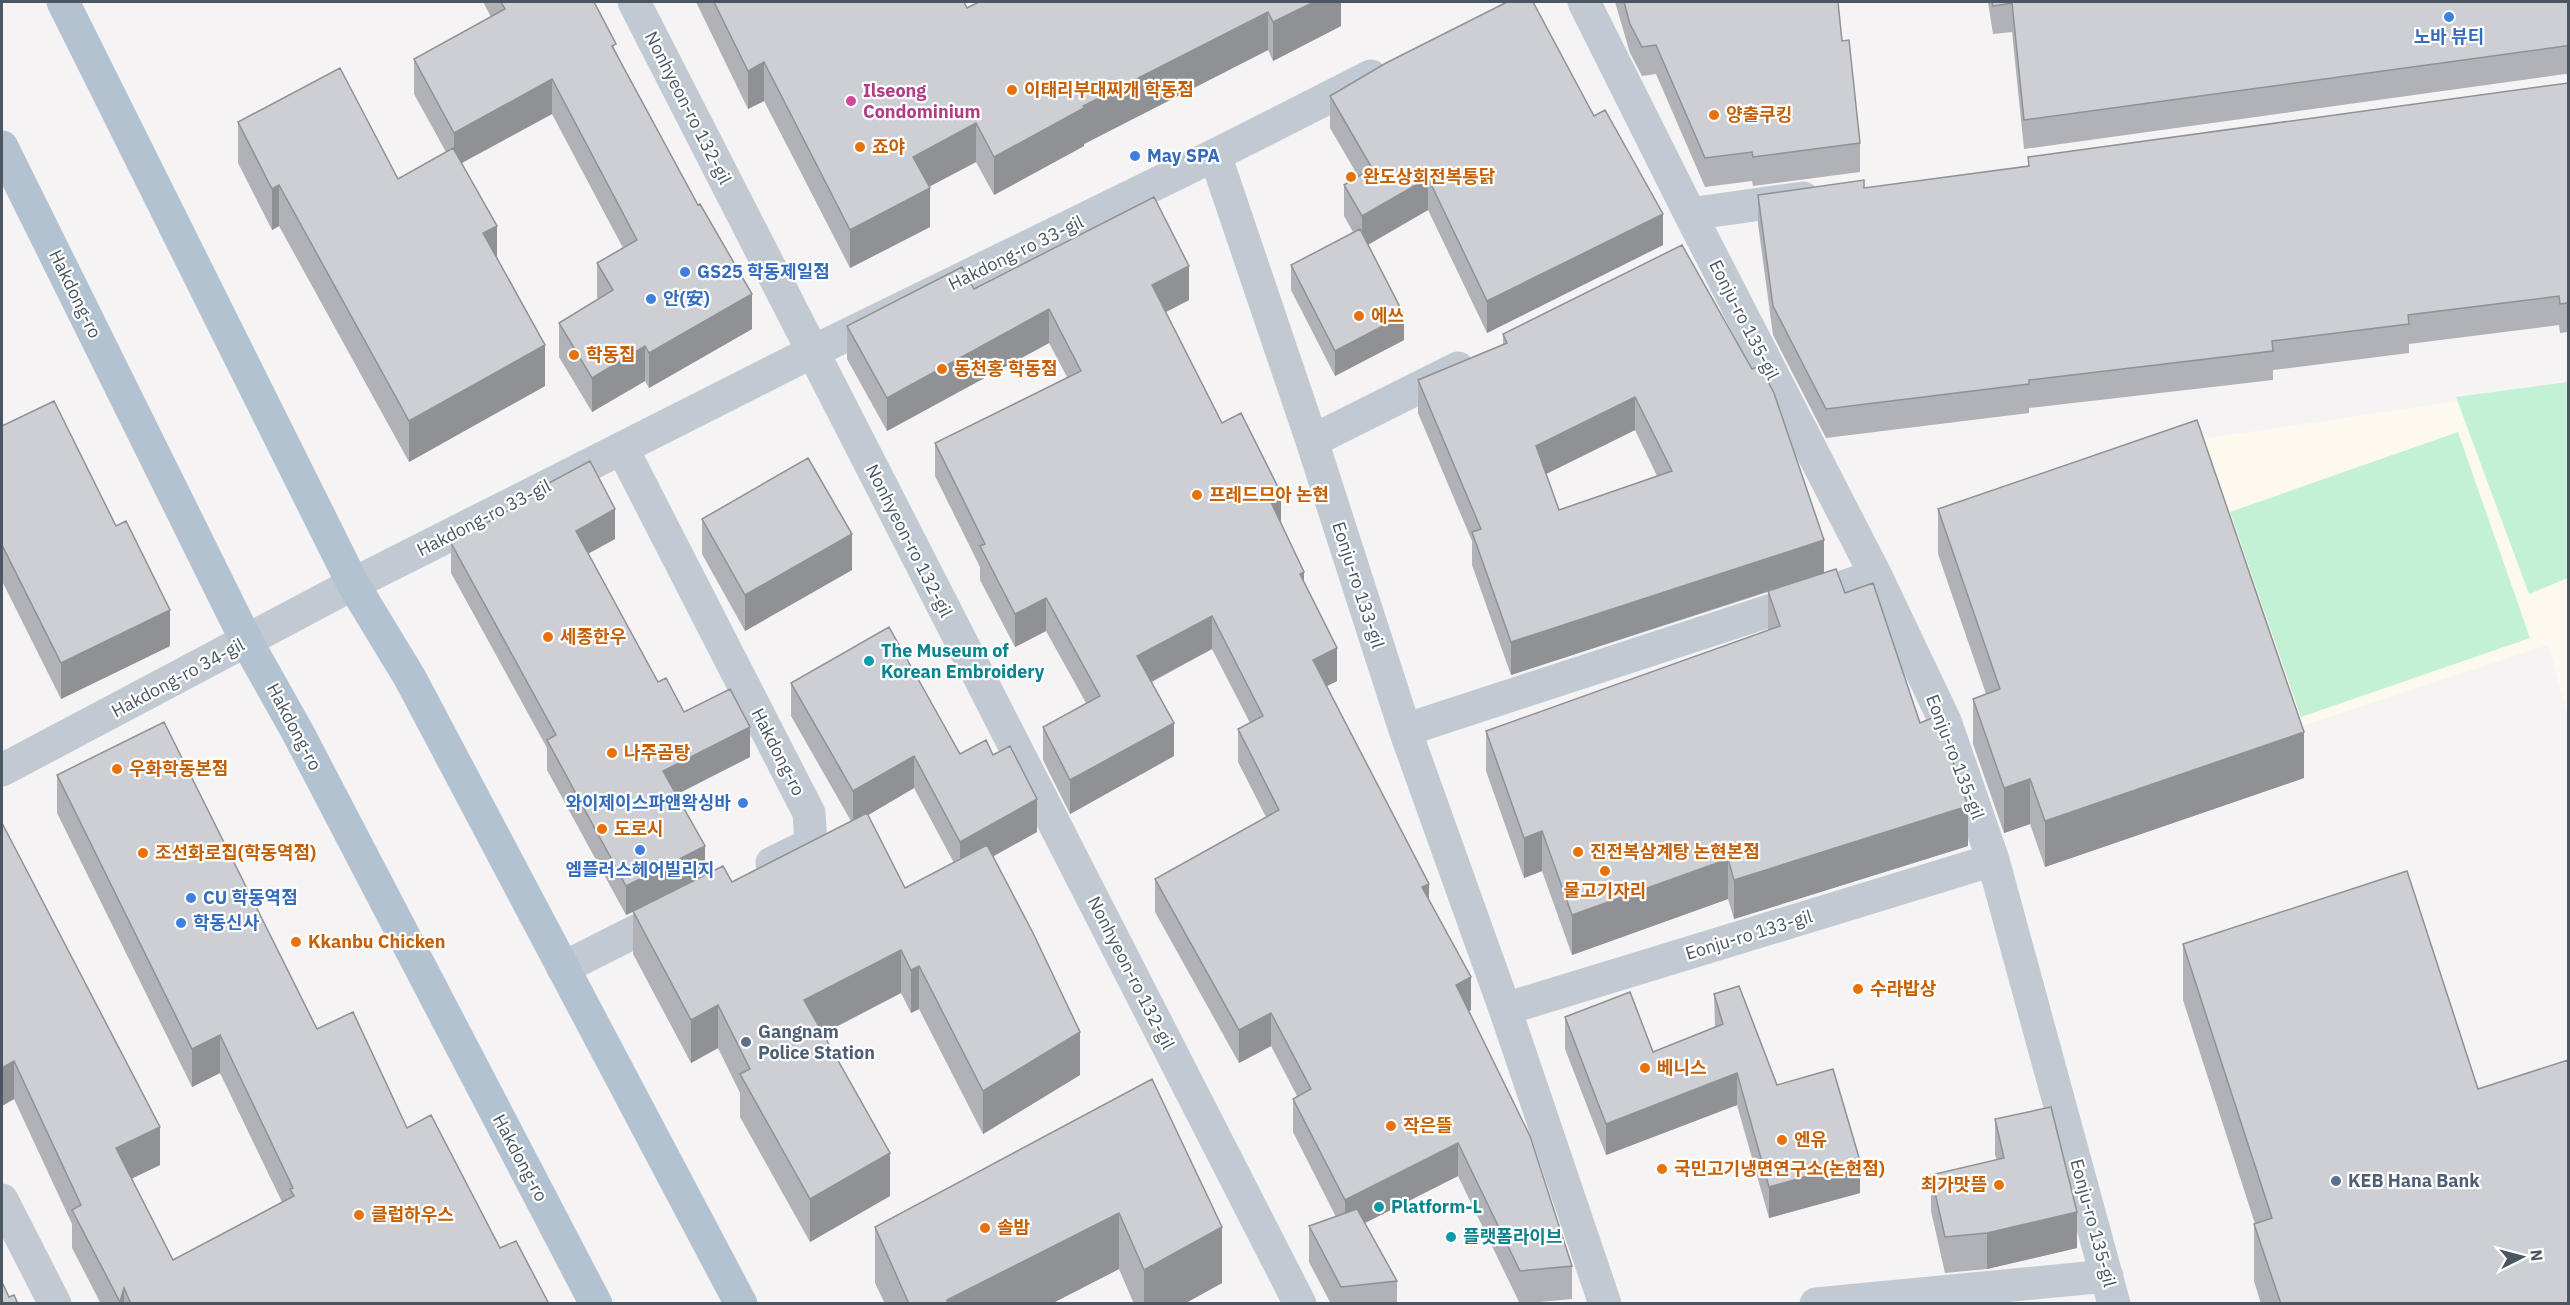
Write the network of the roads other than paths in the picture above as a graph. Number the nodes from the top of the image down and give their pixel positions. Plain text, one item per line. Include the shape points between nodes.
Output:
1 (63, 2) edge
2 (634, 2) edge
3 (1584, 2) edge
4 (1402, 60) edge
5 (2, 147) edge
6 (1215, 155) junction
7 (1832, 194) edge
8 (1690, 214) junction
9 (812, 352) junction
10 (1482, 356) edge
11 (1312, 441) junction
12 (622, 448) junction
13 (1876, 576) junction
14 (353, 584) junction
15 (247, 642) junction
16 (1405, 730) junction
17 (2, 770) edge
18 (1993, 860) junction
19 (749, 874) edge
20 (698, 900) edge
21 (564, 968) junction
22 (1505, 1010) junction
23 (2, 1200) edge
24 (2111, 1290) edge
25 (55, 1304) edge
26 (596, 1304) edge
27 (741, 1304) edge
28 (1300, 1304) edge
29 (1605, 1304) edge
30 (1816, 1304) edge

1 - 14 main road
2 - 9 street, Nonhyeon-ro 132-gil
3 - 8 street, Eonju-ro 135-gil
4 - 6 street, Hakdong-ro 33-gil
5 - 15 main road, Hakdong-ro
6 - 9 street, Hakdong-ro 33-gil
6 - 11 street, Eonju-ro 133-gil
7 - 8 street
8 - 13 street, Eonju-ro 135-gil via 1695,251
9 - 12 street, Hakdong-ro 33-gil
9 - 28 street, Nonhyeon-ro 132-gil
10 - 11 street
11 - 16 street, Eonju-ro 133-gil
12 - 14 street, Hakdong-ro 33-gil
12 - 19 street, Hakdong-ro via 810,813 811,843
13 - 16 street
13 - 18 street, Eonju-ro 135-gil via 1945,721
14 - 15 street, Hakdong-ro 34-gil
14 - 21 main road via 410,678
15 - 17 street, Hakdong-ro 34-gil
15 - 26 main road, Hakdong-ro
16 - 22 street, Eonju-ro 133-gil
18 - 22 street, Eonju-ro 133-gil
18 - 24 street, Eonju-ro 135-gil
20 - 21 street
21 - 27 main road
22 - 29 street, Eonju-ro 133-gil
23 - 25 street
24 - 30 street

